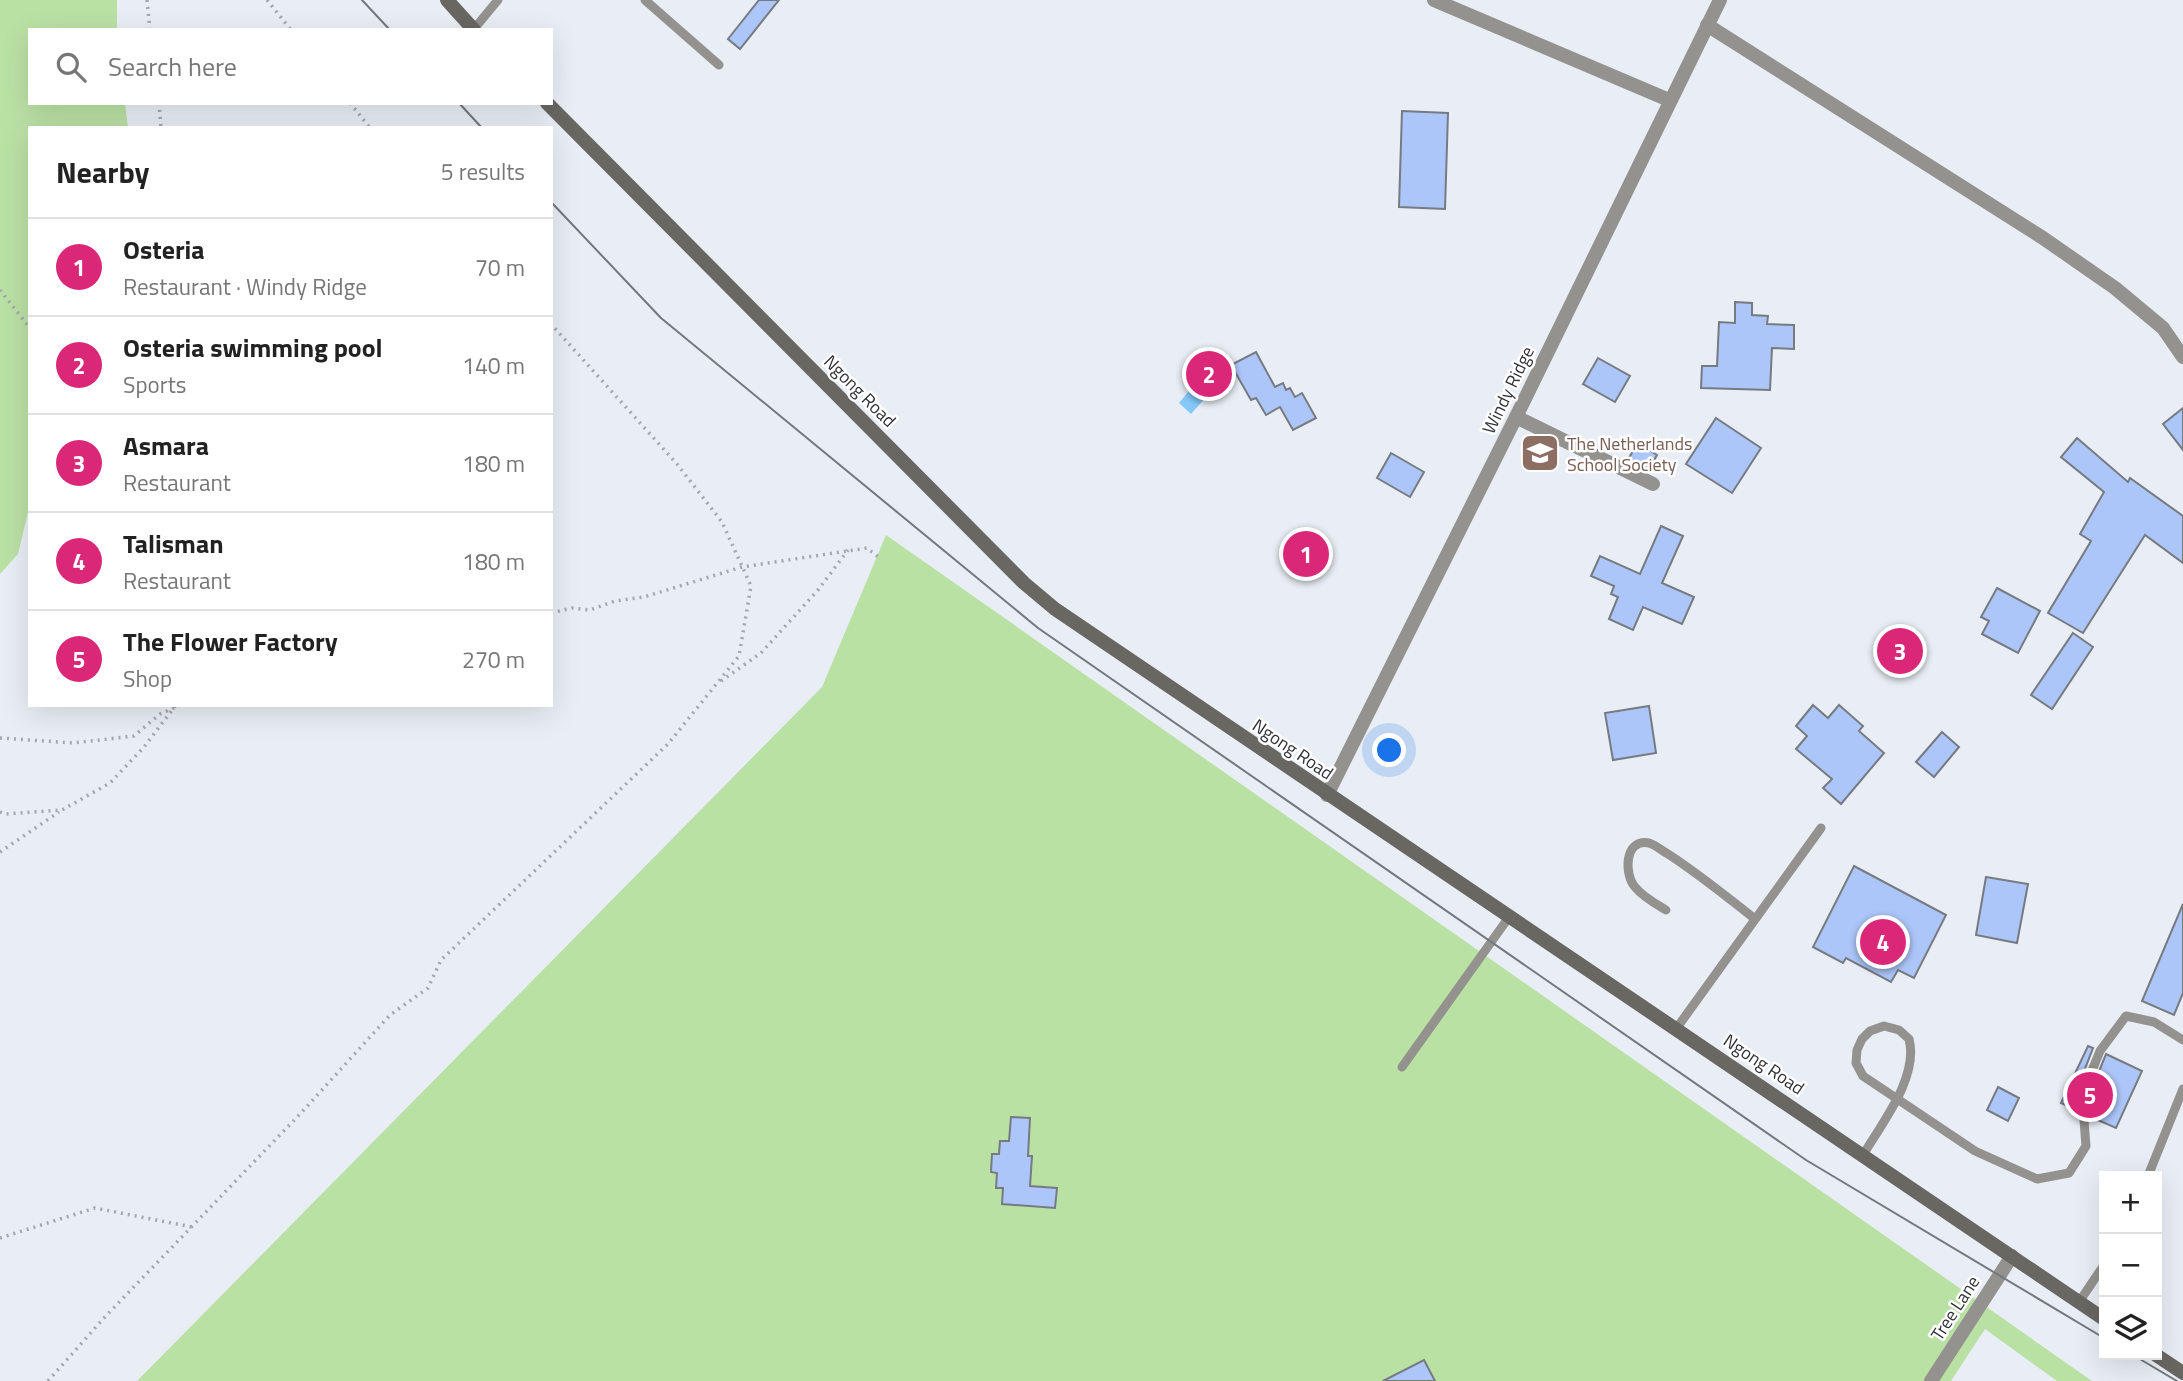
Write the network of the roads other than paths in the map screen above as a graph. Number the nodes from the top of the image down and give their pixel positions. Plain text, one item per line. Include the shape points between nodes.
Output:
1 (447, 0) edge
2 (498, 0) edge
3 (645, 0) edge
4 (1434, 0) edge
5 (1720, 0) edge
6 (1707, 25) junction
7 (473, 28) edge
8 (475, 28) edge
9 (719, 65) dead end
10 (1669, 100) junction
11 (549, 105) edge
12 (2183, 357) edge
13 (1516, 417) junction
14 (1653, 484) dead end
15 (1327, 795) junction
16 (1821, 828) dead end
17 (1666, 910) dead end
18 (1509, 917) junction
19 (1755, 919) junction
20 (1676, 1029) junction
21 (2183, 1040) edge
22 (1402, 1068) dead end
23 (2183, 1089) edge
24 (1896, 1099) junction
25 (1863, 1155) junction
26 (2150, 1171) edge
27 (2011, 1256) junction
28 (2099, 1273) edge
29 (2080, 1302) junction
30 (2099, 1315) edge
31 (2162, 1359) edge
32 (2183, 1373) edge
33 (1931, 1381) edge

1 - 7 main road
2 - 8 lane
3 - 9 lane
4 - 10 street
5 - 6 street, Windy Ridge
6 - 10 street, Windy Ridge
6 - 12 street via 2043,237 2163,328
10 - 13 street, Windy Ridge
11 - 15 main road, Ngong Road via 1024,583 1055,610
13 - 14 street
13 - 15 street, Windy Ridge
15 - 18 main road, Ngong Road
16 - 19 lane
17 - 19 lane via 1634,886 1627,862 1639,844 1648,843 1689,868
18 - 20 main road, Ngong Road
18 - 22 lane
19 - 20 lane
20 - 25 main road, Ngong Road
21 - 24 lane via 2154,1021 2126,1016 2100,1051 2082,1095 2086,1146 2069,1173 2037,1179 1975,1151
23 - 26 lane
24 - 24 lane via 1909,1069 1909,1039 1899,1030 1877,1028 1862,1039 1856,1063 1863,1076
24 - 25 lane
25 - 27 main road, Ngong Road
27 - 29 main road, Ngong Road
27 - 33 street, Tree Lane
28 - 29 lane
29 - 30 main road, Ngong Road
31 - 32 main road

